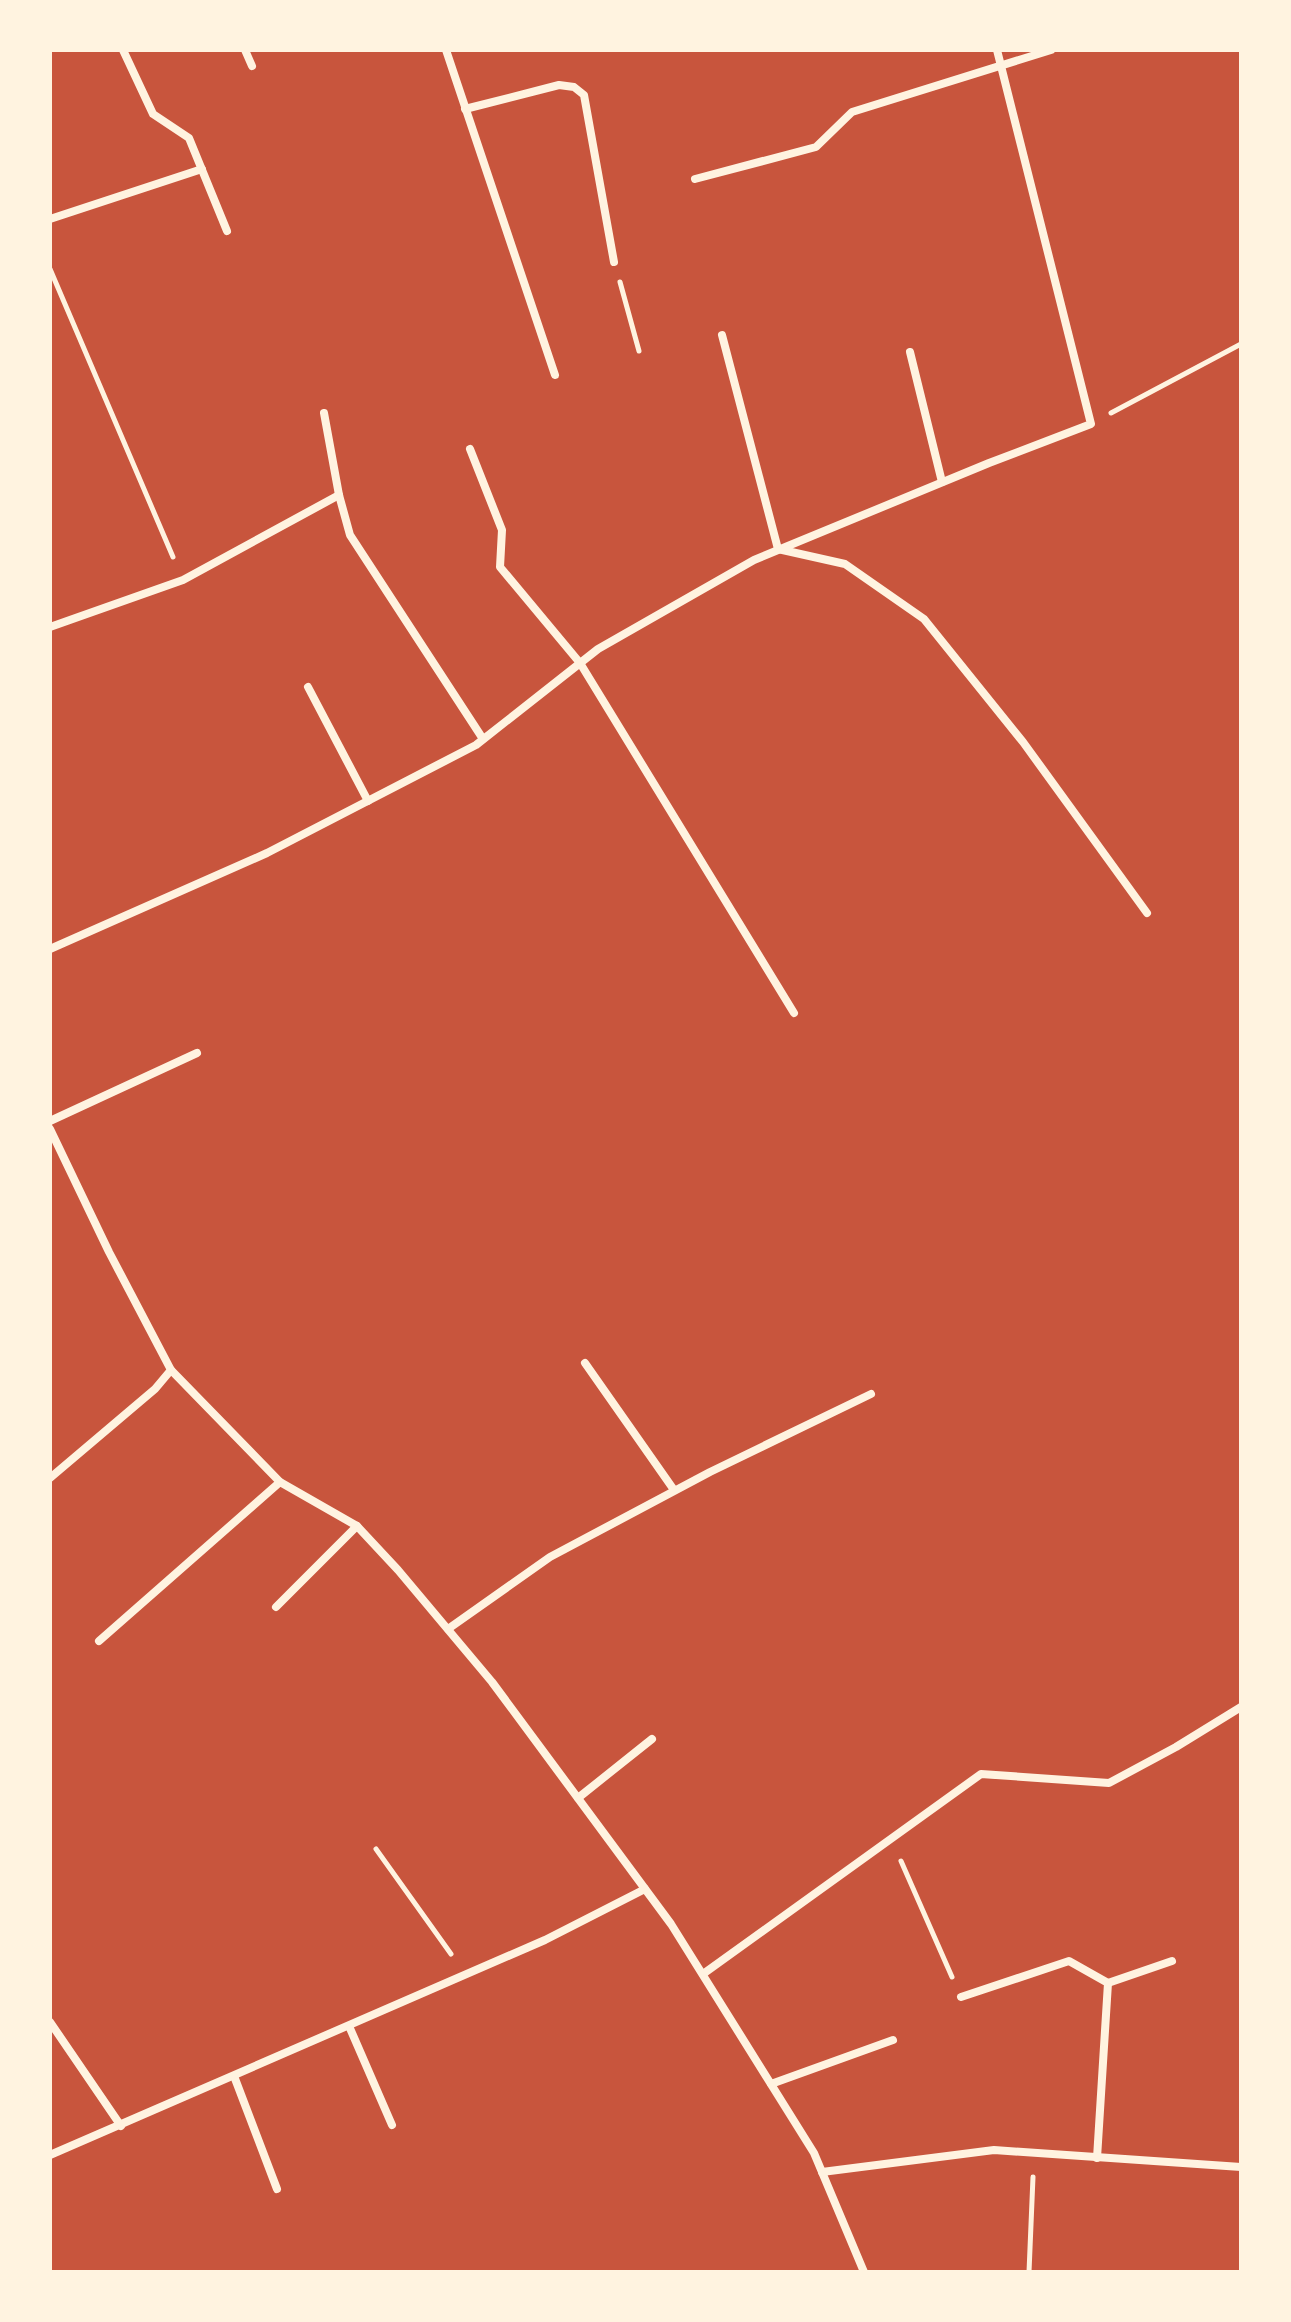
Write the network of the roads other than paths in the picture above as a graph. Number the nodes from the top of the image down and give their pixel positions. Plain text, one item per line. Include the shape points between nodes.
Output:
1 (123, 50) edge
2 (245, 50) edge
3 (446, 50) edge
4 (997, 50) edge
5 (1051, 50) edge
6 (252, 66) dead end
7 (1002, 66) junction
8 (465, 109) junction
9 (202, 169) junction
10 (695, 179) dead end
11 (50, 219) edge
12 (227, 231) dead end
13 (614, 262) road end
14 (722, 335) dead end
15 (910, 352) dead end
16 (555, 375) dead end
17 (324, 413) dead end
18 (470, 449) dead end
19 (942, 482) junction
20 (339, 495) junction
21 (778, 549) junction
22 (50, 627) edge
23 (580, 663) junction
24 (308, 687) dead end
25 (483, 739) junction
26 (368, 801) junction
27 (1147, 913) dead end
28 (50, 949) edge
29 (794, 1013) dead end
30 (197, 1053) dead end
31 (50, 1121) edge
32 (50, 1129) edge
33 (585, 1363) dead end
34 (171, 1370) junction
35 (871, 1394) dead end
36 (50, 1478) edge
37 (280, 1482) junction
38 (674, 1490) junction
39 (357, 1526) junction
40 (276, 1607) dead end
41 (448, 1629) junction
42 (99, 1641) dead end
43 (1241, 1707) edge
44 (652, 1739) dead end
45 (578, 1798) junction
46 (645, 1889) junction
47 (1172, 1961) dead end
48 (703, 1974) junction
49 (1108, 1983) junction
50 (961, 1997) road end
51 (50, 2022) edge
52 (349, 2026) junction
53 (893, 2040) dead end
54 (234, 2076) junction
55 (771, 2084) junction
56 (392, 2125) dead end
57 (121, 2126) junction
58 (50, 2155) edge
59 (1097, 2158) junction
60 (1241, 2167) edge
61 (822, 2172) junction
62 (277, 2189) dead end
63 (864, 2272) edge

1 - 9 street via 153,114 189,138
2 - 6 street
3 - 8 street
4 - 7 street
5 - 7 street
7 - 10 street via 852,112 816,147
7 - 19 street via 1091,424
8 - 13 street via 559,85 584,95
8 - 16 street
9 - 11 street
9 - 12 street
14 - 21 street
15 - 19 street
17 - 20 street
18 - 23 street via 502,530 500,567
19 - 21 street
20 - 22 street via 183,580
20 - 25 street via 350,535
21 - 23 street
21 - 27 street via 845,564 924,619 1023,742
23 - 25 street
23 - 29 street
24 - 26 street
25 - 26 street
26 - 28 street via 267,853
30 - 31 street
32 - 34 street
33 - 38 street
34 - 36 street
34 - 37 street
35 - 38 street
37 - 39 street
37 - 42 street
38 - 41 street via 550,1557
39 - 40 street
39 - 41 street
41 - 45 street
43 - 48 street via 1109,1783 981,1774
44 - 45 street
45 - 46 street
46 - 48 street
46 - 52 street via 545,1940
47 - 49 street
48 - 55 street
49 - 50 street via 1069,1961
49 - 59 street
51 - 57 street
52 - 54 street
52 - 56 street
53 - 55 street
54 - 57 street
54 - 62 street
55 - 61 street
57 - 58 street
59 - 60 street
59 - 61 street via 994,2150
61 - 63 street

